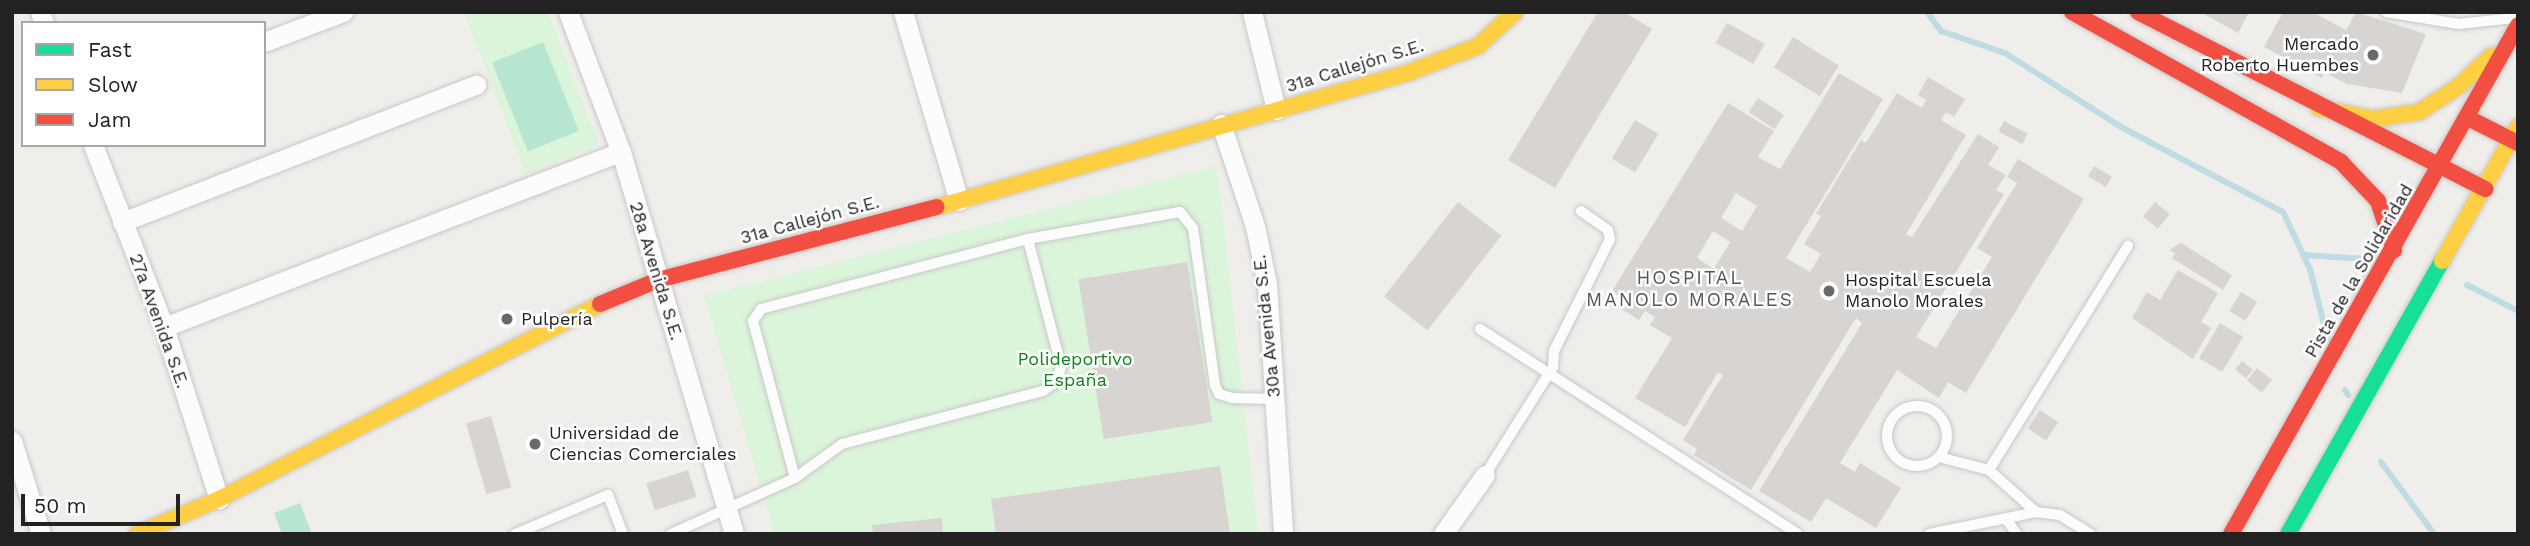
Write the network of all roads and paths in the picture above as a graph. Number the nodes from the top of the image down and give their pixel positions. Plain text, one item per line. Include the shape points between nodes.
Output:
1 (343, 12) edge
2 (568, 12) edge
3 (903, 12) edge
4 (1252, 12) edge
5 (1515, 12) edge
6 (2072, 12) edge
7 (2386, 12) edge
8 (2517, 24) edge
9 (2145, 26) edge
10 (266, 41) edge
11 (476, 85) dead end
12 (2319, 108) junction
13 (1276, 110) junction
14 (2468, 118) junction
15 (1221, 124) junction
16 (2516, 136) edge
17 (94, 147) edge
18 (621, 152) junction
19 (2441, 167) junction
20 (2485, 189) junction
21 (959, 201) junction
22 (1581, 211) dead end
23 (122, 222) junction
24 (1028, 239) junction
25 (2128, 246) dead end
26 (2394, 250) junction
27 (658, 280) junction
28 (164, 327) junction
29 (1480, 330) dead end
30 (1547, 376) junction
31 (1274, 398) junction
32 (12, 441) edge
33 (1939, 457) junction
34 (1989, 470) junction
35 (1485, 475) joint
36 (795, 478) junction
37 (219, 499) junction
38 (726, 508) junction
39 (2036, 512) junction
40 (2006, 519) junction
41 (41, 534) edge
42 (137, 534) edge
43 (515, 534) edge
44 (623, 534) edge
45 (671, 534) edge
46 (734, 534) edge
47 (1283, 534) edge
48 (1443, 534) edge
49 (1798, 534) edge
50 (1929, 534) edge
51 (2017, 534) edge
52 (2091, 534) edge
53 (2231, 534) edge
54 (2288, 534) edge

1 - 10 street
2 - 18 street, 28a Avenida S.E.
3 - 21 street
4 - 13 street
5 - 13 main road, 31a Callejón S.E. via 1478,46 1410,72
6 - 9 main road
7 - 8 lane via 2459,24
8 - 12 main road via 2459,86 2419,111 2374,119
8 - 14 main road, Pista de la Solidaridad
9 - 12 main road
9 - 26 main road via 2342,162 2378,201
11 - 23 street
12 - 19 main road
13 - 15 main road, 31a Callejón S.E.
14 - 16 main road
14 - 19 main road, Pista de la Solidaridad
15 - 21 main road, 31a Callejón S.E.
15 - 31 street, 30a Avenida S.E. via 1255,226 1267,284
16 - 20 main road
17 - 23 street, 27a Avenida S.E.
18 - 27 street, 28a Avenida S.E.
18 - 28 street
19 - 20 main road
19 - 26 main road, Pista de la Solidaridad
20 - 54 main road
21 - 27 main road, 31a Callejón S.E.
22 - 30 lane via 1608,230 1610,239 1554,351
23 - 28 street, 27a Avenida S.E.
24 - 31 lane via 1180,212 1194,228 1219,394
24 - 36 lane via 1061,366 1057,381 1043,391 842,444
24 - 36 lane via 761,309 753,321
25 - 34 lane
26 - 53 main road, Pista de la Solidaridad
27 - 37 main road, 31a Callejón S.E. via 613,298
27 - 38 street, 28a Avenida S.E.
28 - 37 street, 27a Avenida S.E.
29 - 30 lane
30 - 35 lane
30 - 49 lane
31 - 47 street, 30a Avenida S.E.
32 - 41 street
33 - 33 lane via 1947,440 1938,414 1921,406 1895,415 1887,432 1895,458 1922,466
33 - 34 lane
34 - 39 lane
35 - 48 street
36 - 38 lane
37 - 42 main road, 31a Callejón S.E.
38 - 45 lane
38 - 46 street, 28a Avenida S.E.
39 - 40 lane
39 - 52 lane via 2060,515
40 - 50 lane
40 - 51 lane
43 - 44 lane via 608,495

